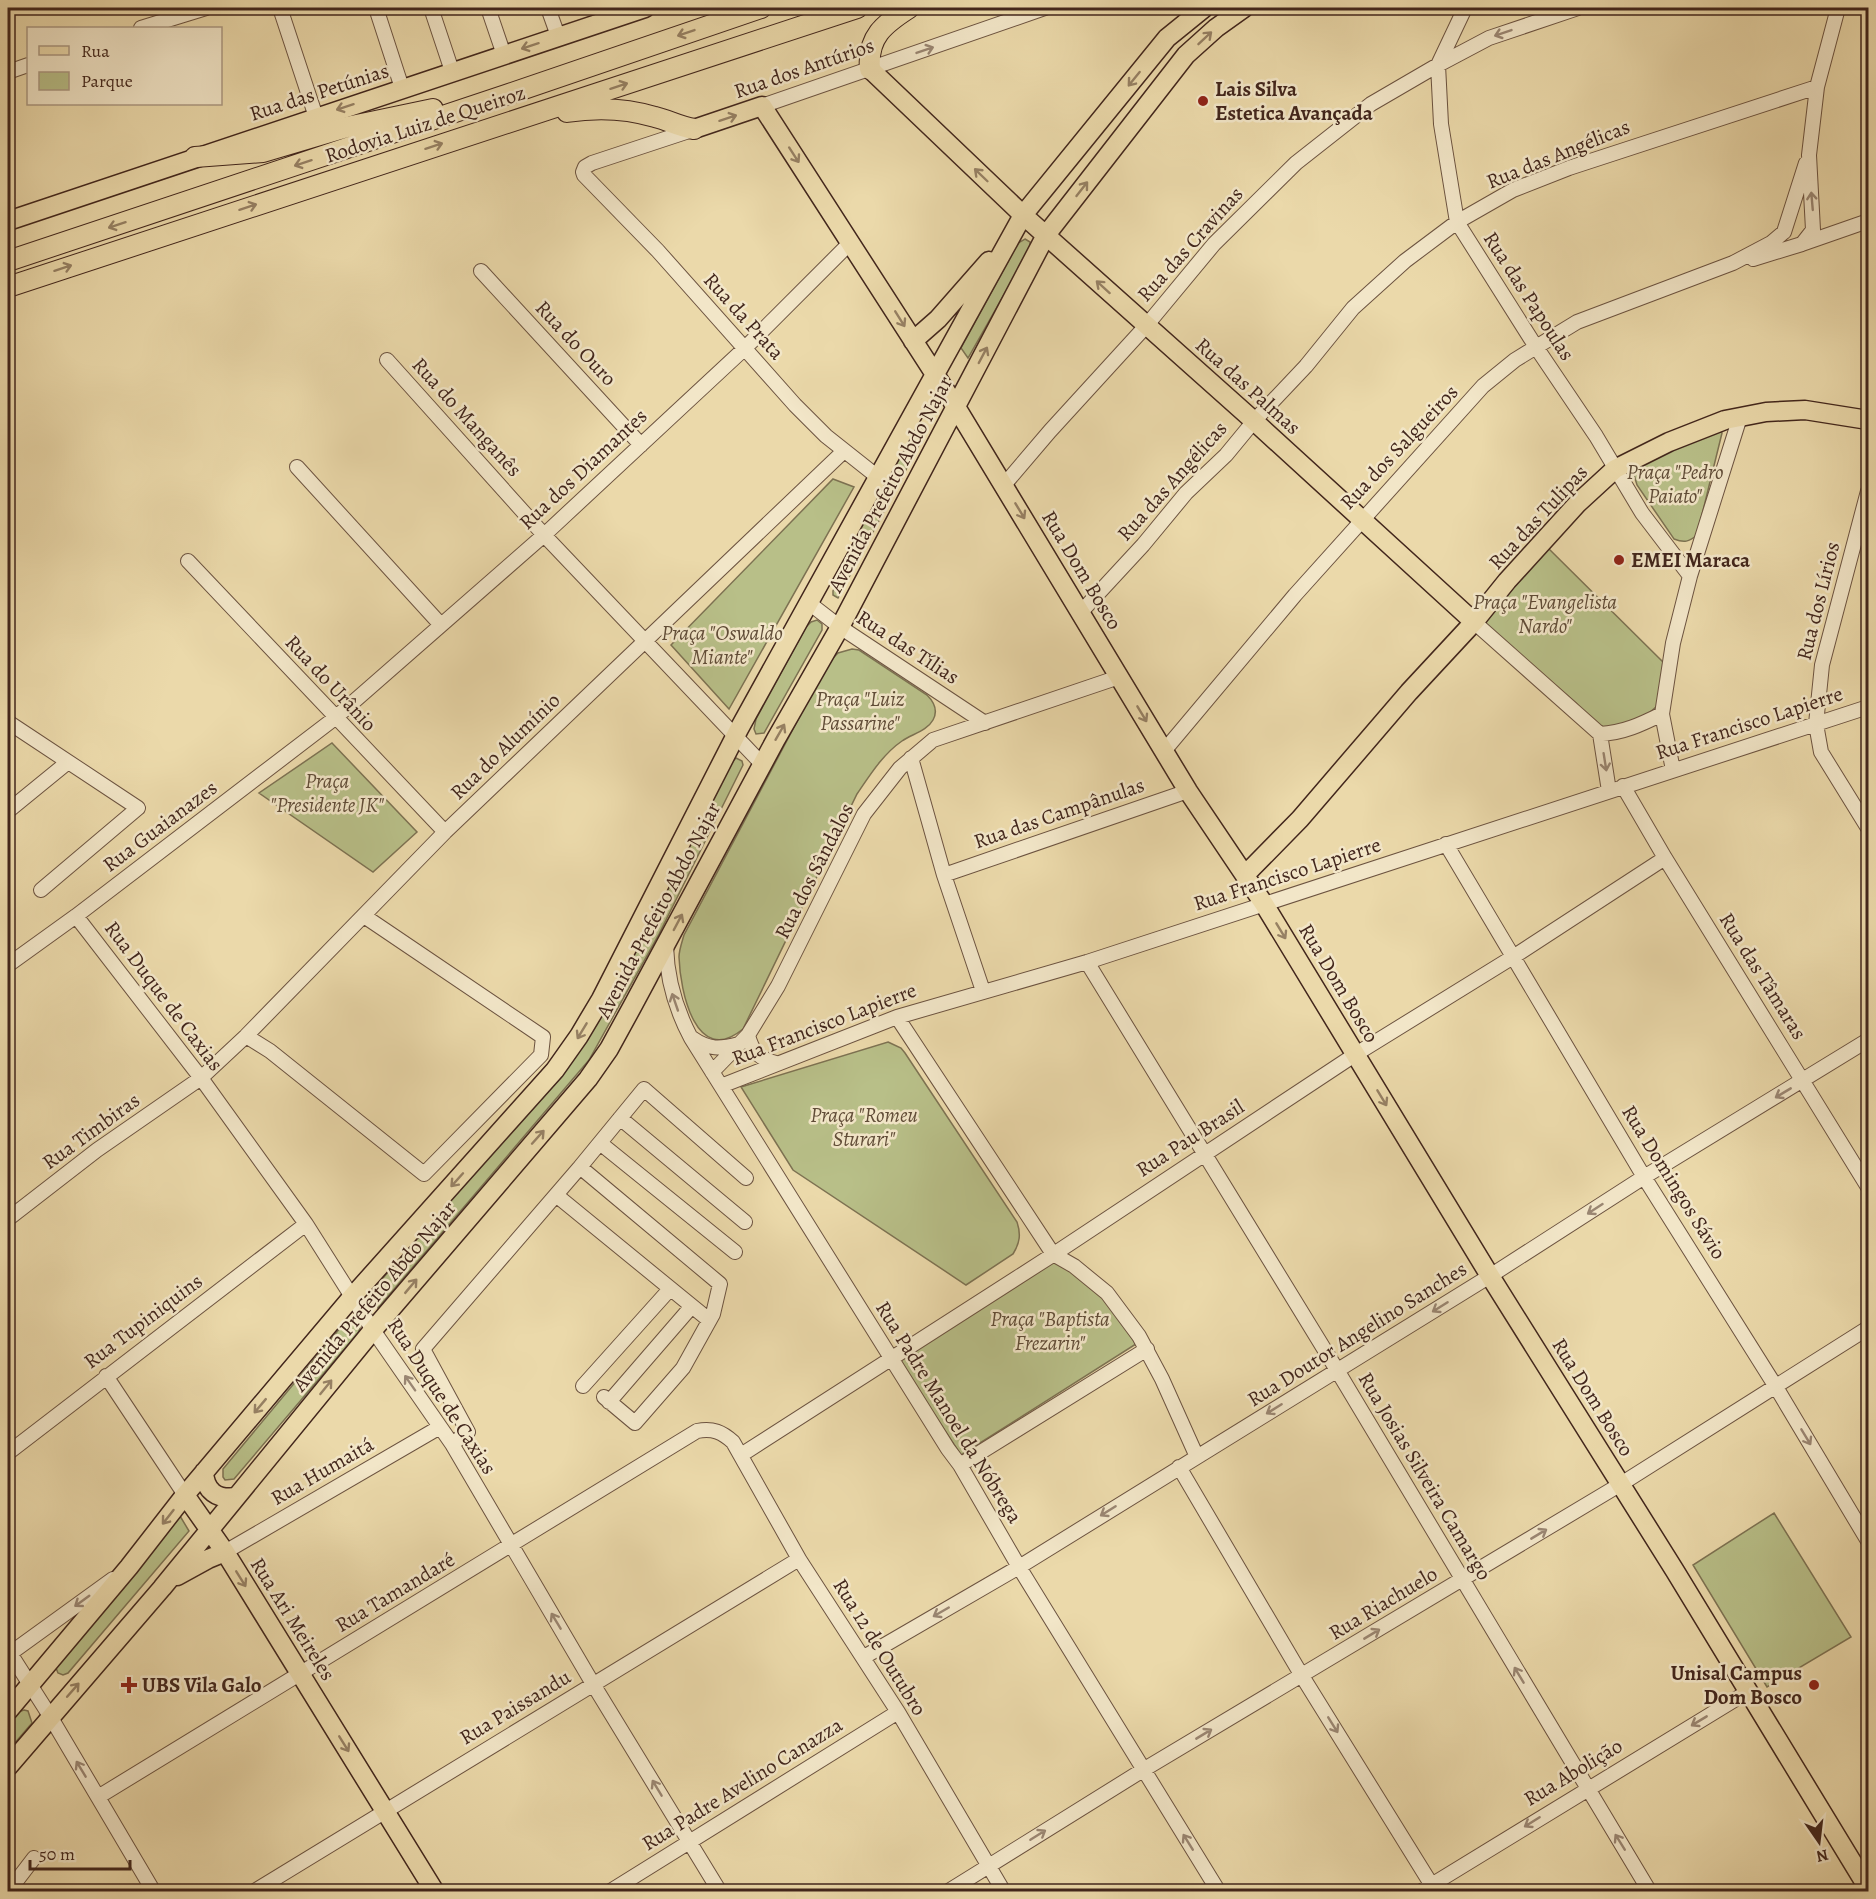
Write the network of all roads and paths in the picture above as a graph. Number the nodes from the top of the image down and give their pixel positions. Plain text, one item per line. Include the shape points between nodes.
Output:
1 (206, 8) edge
2 (280, 8) edge
3 (376, 8) edge
4 (431, 8) edge
5 (488, 8) edge
6 (548, 8) edge
7 (645, 8) edge
8 (761, 8) edge
9 (857, 8) edge
10 (909, 8) edge
11 (1045, 8) edge
12 (1244, 8) edge
13 (1465, 8) edge
14 (1578, 8) edge
15 (1838, 8) edge
16 (1192, 11) edge
17 (605, 14) edge
18 (144, 27) edge
19 (558, 36) junction
20 (504, 55) junction
21 (27, 65) edge
22 (1438, 65) junction
23 (870, 69) junction
24 (452, 71) junction
25 (8, 72) edge
26 (1817, 87) junction
27 (402, 88) junction
28 (509, 94) junction
29 (762, 106) junction
30 (316, 117) junction
31 (500, 125) junction
32 (694, 129) junction
33 (1809, 155) junction
34 (195, 157) junction
35 (584, 175) joint
36 (8, 221) edge
37 (1020, 221) junction
38 (1869, 221) edge
39 (1457, 222) junction
40 (1784, 232) junction
41 (1046, 235) junction
42 (851, 242) junction
43 (1802, 244) junction
44 (8, 261) edge
45 (1733, 263) junction
46 (481, 271) dead end
47 (8, 286) edge
48 (1146, 326) junction
49 (913, 341) junction
50 (1536, 347) junction
51 (745, 348) junction
52 (387, 360) dead end
53 (935, 376) junction
54 (956, 407) junction
55 (1740, 417) junction
56 (1254, 420) junction
57 (1869, 420) edge
58 (641, 445) junction
59 (981, 448) junction
60 (844, 451) junction
61 (932, 452) junction
62 (297, 467) dead end
63 (1615, 469) junction
64 (879, 478) junction
65 (1004, 485) junction
66 (1869, 491) edge
67 (1362, 518) junction
68 (544, 535) junction
69 (188, 561) dead end
70 (1690, 576) junction
71 (809, 603) junction
72 (1081, 612) junction
73 (1474, 622) junction
74 (441, 625) junction
75 (840, 627) junction
76 (646, 642) junction
77 (1119, 677) junction
78 (1869, 707) edge
79 (1662, 714) junction
80 (335, 718) junction
81 (8, 722) edge
82 (985, 723) junction
83 (1816, 724) junction
84 (1600, 734) junction
85 (735, 737) junction
86 (1164, 750) junction
87 (911, 758) junction
88 (68, 762) junction
89 (762, 764) junction
90 (1672, 770) junction
91 (1623, 786) junction
92 (1188, 791) junction
93 (1609, 791) junction
94 (8, 810) edge
95 (1869, 828) edge
96 (445, 832) junction
97 (1446, 844) junction
98 (1665, 858) junction
99 (944, 875) junction
100 (1245, 875) junction
101 (41, 890) dead end
102 (1264, 904) junction
103 (76, 916) junction
104 (364, 916) junction
105 (666, 946) junction
106 (1513, 957) junction
107 (1087, 962) junction
108 (8, 965) edge
109 (983, 992) junction
110 (897, 1017) junction
111 (246, 1036) junction
112 (691, 1038) junction
113 (744, 1040) junction
114 (1869, 1040) edge
115 (1356, 1054) junction
116 (776, 1063) junction
117 (712, 1072) junction
118 (201, 1078) junction
119 (1803, 1081) junction
120 (721, 1086) junction
121 (620, 1118) junction
122 (600, 1143) junction
123 (1205, 1153) junction
124 (580, 1167) junction
125 (1644, 1177) junction
126 (746, 1178) dead end
127 (1869, 1187) edge
128 (556, 1195) junction
129 (8, 1219) edge
130 (745, 1222) dead end
131 (306, 1224) junction
132 (735, 1252) dead end
133 (1053, 1254) junction
134 (1490, 1276) junction
135 (670, 1289) junction
136 (352, 1296) junction
137 (692, 1306) junction
138 (709, 1320) junction
139 (1869, 1328) edge
140 (373, 1330) junction
141 (1147, 1350) junction
142 (891, 1358) junction
143 (1337, 1370) junction
144 (106, 1376) junction
145 (583, 1386) dead end
146 (1776, 1387) junction
147 (440, 1427) junction
148 (716, 1430) joint
149 (452, 1444) junction
150 (8, 1453) edge
151 (741, 1455) junction
152 (1197, 1457) junction
153 (960, 1465) junction
154 (1179, 1467) junction
155 (204, 1472) junction
156 (1621, 1484) junction
157 (185, 1495) junction
158 (236, 1497) junction
159 (210, 1530) junction
160 (1869, 1541) edge
161 (511, 1546) junction
162 (225, 1552) junction
163 (799, 1559) junction
164 (129, 1567) junction
165 (1019, 1567) junction
166 (1462, 1580) junction
167 (162, 1588) junction
168 (8, 1653) edge
169 (864, 1658) junction
170 (301, 1674) junction
171 (1302, 1676) junction
172 (593, 1684) junction
173 (30, 1685) junction
174 (1749, 1691) junction
175 (8, 1711) edge
176 (898, 1712) junction
177 (50, 1716) junction
178 (8, 1767) edge
179 (1143, 1770) junction
180 (1587, 1788) junction
181 (98, 1797) junction
182 (386, 1810) junction
183 (689, 1841) junction
184 (34, 1858) dead end
185 (988, 1866) junction
186 (1869, 1888) edge
187 (1429, 1889) edge
188 (8, 1892) edge
189 (154, 1892) edge
190 (253, 1892) edge
191 (435, 1892) edge
192 (609, 1892) edge
193 (720, 1892) edge
194 (947, 1892) edge
195 (1004, 1892) edge
196 (1219, 1892) edge
197 (1650, 1892) edge

1 - 18 street
2 - 30 street
3 - 27 street
4 - 24 street
5 - 20 street
6 - 19 street
7 - 17 main road, Rua das Petúnias
8 -> 28 highway, Rodovia Luiz de Queiroz
31 -> 9 highway, Rodovia Luiz de Queiroz
10 - 23 highway via 875,39 868,52
23 -> 11 street, Rua dos Antúrios
41 -> 12 main road, Avenida Prefeito Abdo Najar via 1186,55
13 - 22 street, Rua das Papoulas
14 -> 22 street, Rua das Cravinas via 1490,38
15 - 26 street
16 -> 37 main road, Avenida Prefeito Abdo Najar
17 - 19 main road, Rua das Petúnias
19 -> 20 main road, Rua das Petúnias
20 - 24 main road, Rua das Petúnias
21 - 25 street
22 - 39 street, Rua das Papoulas via 1441,124
22 - 48 street, Rua das Cravinas via 1371,104 1296,163 1214,244
23 - 29 street, Rua dos Antúrios
37 -> 23 main road, Rua das Palmas
24 - 27 main road, Rua das Petúnias
26 - 33 street
26 - 39 street, Rua das Angélicas via 1569,168 1513,190
27 -> 30 main road, Rua das Petúnias
28 - 34 highway via 384,118 263,152
28 -> 44 highway, Rodovia Luiz de Queiroz
32 -> 29 main road, Rua dos Antúrios
29 -> 42 main road, Rua Dom Bosco
30 - 34 main road, Rua das Petúnias
31 - 32 highway via 586,109 617,108
47 -> 31 highway, Rodovia Luiz de Queiroz
32 - 35 street, Rua dos Antúrios via 592,164 585,167
33 - 40 street
43 -> 33 street via 1813,230
34 - 36 main road, Rua das Petúnias
35 - 51 street, Rua da Prata
37 - 41 main road, Rua das Palmas
37 - 49 main road via 949,308
37 - 53 main road, Avenida Prefeito Abdo Najar
38 - 43 street, Rua dos Salgueiros
39 - 50 street, Rua das Papoulas
39 - 56 street, Rua das Angélicas via 1405,261 1353,308 1306,366
40 - 43 street
40 - 45 street, Rua dos Salgueiros
48 -> 41 main road, Rua das Palmas
54 -> 41 main road, Avenida Prefeito Abdo Najar
42 -> 49 main road, Rua Dom Bosco
42 - 51 street, Rua dos Diamantes
43 - 45 street, Rua dos Salgueiros
45 - 50 street, Rua dos Salgueiros via 1577,322
46 - 58 street, Rua do Ouro
48 - 56 main road, Rua das Palmas
48 - 65 street, Rua das Cravinas
49 - 53 main road, Rua Dom Bosco
50 - 63 street, Rua das Papoulas
50 - 67 street, Rua dos Salgueiros via 1483,386
51 - 58 street, Rua dos Diamantes
51 - 60 street, Rua da Prata via 795,405
52 - 68 street, Rua do Manganês
53 - 54 main road, Rua Dom Bosco
53 - 64 main road, Avenida Prefeito Abdo Najar
54 - 59 main road, Rua Dom Bosco
54 - 61 main road, Avenida Prefeito Abdo Najar
55 - 57 main road, Rua das Tulipas via 1805,410
55 - 63 main road, Rua das Tulipas via 1669,442
55 - 70 street
56 - 67 main road, Rua das Palmas
56 - 72 street, Rua das Angélicas
58 - 68 street, Rua dos Diamantes
59 - 61 main road via 956,439
59 - 65 main road, Rua Dom Bosco
60 - 64 street, Rua da Prata
60 - 76 street, Rua do Alumínio
61 - 75 main road, Avenida Prefeito Abdo Najar
62 - 74 street
63 - 70 street, Rua das Papoulas via 1642,513
63 - 73 main road, Rua das Tulipas via 1578,502
64 - 71 main road, Avenida Prefeito Abdo Najar
65 -> 72 main road, Rua Dom Bosco
66 - 83 street, Rua dos Lírios via 1822,665
67 - 73 main road, Rua das Palmas
67 - 86 street, Rua dos Salgueiros
68 - 74 street, Rua dos Diamantes
68 - 76 street, Rua do Manganês
69 - 80 street, Rua do Urânio
70 - 79 street via 1672,643
71 - 75 street, Rua das Tílias
71 - 85 main road, Avenida Prefeito Abdo Najar
72 - 77 main road, Rua Dom Bosco
73 - 84 street, Rua das Palmas
73 - 100 main road, Rua das Tulipas
74 - 80 street, Rua dos Diamantes
75 - 82 street, Rua das Tílias
89 -> 75 main road, Avenida Prefeito Abdo Najar
76 - 85 street, Rua do Manganês
76 - 96 street, Rua do Alumínio
77 - 82 street, Rua dos Sândalos
77 -> 86 main road, Rua Dom Bosco
78 - 83 street, Rua Francisco Lapierre
79 - 84 street via 1625,730
79 - 90 street
80 - 96 street, Rua do Urânio
80 - 103 street, Rua Guaianazes
81 - 88 street
82 - 87 street, Rua dos Sândalos via 933,740
83 - 90 street, Rua Francisco Lapierre
83 - 95 street, Rua dos Lírios via 1821,752
84 -> 93 street
85 - 89 street, Rua do Manganês
85 -> 136 main road, Avenida Prefeito Abdo Najar via 628,948 574,1043 555,1070
86 - 92 main road, Rua Dom Bosco
87 - 99 street
87 - 113 street, Rua dos Sândalos via 864,814 778,986
88 - 94 street
88 - 101 street via 138,808
105 -> 89 main road, Avenida Prefeito Abdo Najar
90 - 91 street, Rua Francisco Lapierre
91 - 93 street, Rua Francisco Lapierre
91 - 98 street, Rua das Tâmaras
92 - 99 street, Rua das Campânulas
92 - 100 main road, Rua Dom Bosco
93 - 97 street, Rua Francisco Lapierre
96 - 104 street, Rua do Alumínio
97 - 102 street, Rua Francisco Lapierre
97 - 106 street, Rua Domingos Sávio
98 - 106 street, Rua Pau Brasil
98 - 119 street, Rua das Tâmaras
99 - 109 street
100 - 102 main road, Rua Dom Bosco
102 - 107 street, Rua Francisco Lapierre
102 -> 115 main road, Rua Dom Bosco
103 - 108 street, Rua Guaianazes
103 - 118 street, Rua Duque de Caxias
104 - 111 street, Rua do Alumínio
104 - 111 street via 543,1037 541,1055 424,1174
112 -> 105 street, Rua Padre Manoel da Nóbrega via 672,995
140 -> 105 main road, Avenida Prefeito Abdo Najar via 588,1079
106 - 115 street, Rua Pau Brasil
106 - 125 street, Rua Domingos Sávio
107 - 109 street, Rua Francisco Lapierre
107 - 123 street, Rua Josias Silveira Camargo
109 - 110 street, Rua Francisco Lapierre
110 - 116 street, Rua Francisco Lapierre
110 - 133 street
111 - 118 street, Rua do Alumínio
112 - 113 street via 712,1049
112 - 117 street, Rua Padre Manoel da Nóbrega
113 - 116 street via 759,1057
113 - 117 street, Rua dos Sândalos
114 - 119 street, Rua Doutor Angelino Sanches
115 - 123 street, Rua Pau Brasil
115 -> 134 main road, Rua Dom Bosco
116 - 120 street, Rua Francisco Lapierre
117 - 120 street, Rua Padre Manoel da Nóbrega
118 - 129 street, Rua Timbiras
118 - 131 street, Rua Duque de Caxias
119 -> 125 street, Rua Doutor Angelino Sanches
119 - 127 street, Rua das Tâmaras
120 - 142 street, Rua Padre Manoel da Nóbrega
121 - 122 street
121 - 126 street via 644,1089
121 - 130 street
122 - 124 street
122 - 132 street
123 - 133 street, Rua Pau Brasil
123 - 143 street, Rua Josias Silveira Camargo
124 - 128 street
124 - 138 street via 720,1284
125 -> 134 street, Rua Doutor Angelino Sanches
125 - 146 street, Rua Domingos Sávio
128 - 135 street
128 - 149 street via 423,1349 468,1432
131 - 136 street, Rua Duque de Caxias
131 - 144 street, Rua Tupiniquins
133 - 141 street via 1107,1293
133 - 142 street, Rua Pau Brasil
134 -> 143 street, Rua Doutor Angelino Sanches
134 - 156 main road, Rua Dom Bosco
135 - 137 street
135 - 145 street
136 - 140 street, Rua Duque de Caxias
136 -> 155 main road, Avenida Prefeito Abdo Najar
137 - 138 street
137 - 138 street via 606,1399 635,1423 683,1368
139 - 146 street, Rua Riachuelo
147 -> 140 street, Rua Duque de Caxias
158 -> 140 main road, Avenida Prefeito Abdo Najar
141 - 152 street
141 - 153 street
142 - 151 street, Rua Pau Brasil
142 - 153 street, Rua Padre Manoel da Nóbrega
143 -> 152 street, Rua Doutor Angelino Sanches
143 - 166 street, Rua Josias Silveira Camargo
144 - 150 street, Rua Tupiniquins
144 - 157 street, Rua Ari Meireles
146 - 156 street, Rua Riachuelo
146 -> 160 street, Rua Domingos Sávio
147 - 149 street, Rua Duque de Caxias
147 - 162 street, Rua Humaitá
148 - 151 street, Rua 12 de Outubro via 733,1442
148 - 161 street, Rua Tamandaré via 698,1431
149 - 161 street, Rua Duque de Caxias
151 - 163 street, Rua 12 de Outubro
152 - 154 street, Rua Doutor Angelino Sanches
153 - 165 street, Rua Padre Manoel da Nóbrega
154 -> 165 street, Rua Doutor Angelino Sanches
154 - 171 street
155 - 157 main road, Avenida Prefeito Abdo Najar
155 - 158 main road via 209,1490 217,1496
166 -> 156 street, Rua Riachuelo
156 - 174 main road, Rua Dom Bosco
157 - 159 main road, Rua Ari Meireles
157 -> 164 main road, Avenida Prefeito Abdo Najar
158 - 159 main road, Avenida Prefeito Abdo Najar
159 - 162 main road, Rua Ari Meireles
159 - 167 main road, Avenida Prefeito Abdo Najar
161 - 170 street, Rua Tamandaré
172 -> 161 street, Rua Duque de Caxias
162 - 167 main road via 192,1567
162 -> 170 main road, Rua Ari Meireles
163 - 169 street, Rua 12 de Outubro
163 - 172 street, Rua Paissandu
164 -> 168 street
164 - 173 main road, Avenida Prefeito Abdo Najar
165 -> 169 street, Rua Doutor Angelino Sanches
165 - 179 street, Rua Padre Manoel da Nóbrega
171 -> 166 street, Rua Riachuelo
180 -> 166 street, Rua Josias Silveira Camargo
177 -> 167 main road, Avenida Prefeito Abdo Najar
168 - 173 street
169 - 176 street, Rua 12 de Outubro
170 - 181 street, Rua Tamandaré
170 -> 182 main road, Rua Ari Meireles
179 -> 171 street, Rua Riachuelo
171 -> 187 street
172 - 182 street, Rua Paissandu
183 -> 172 street, Rua Duque de Caxias
173 - 175 main road, Avenida Prefeito Abdo Najar
173 - 177 street
174 -> 180 street, Rua Abolição
174 - 186 main road, Rua Dom Bosco
176 - 183 street, Rua Padre Avelino Canazza
176 - 185 street, Rua 12 de Outubro
177 - 178 main road, Avenida Prefeito Abdo Najar
181 -> 177 street
185 -> 179 street, Rua Riachuelo
196 -> 179 street, Rua Padre Manoel da Nóbrega
180 -> 187 street, Rua Abolição
197 -> 180 street, Rua Josias Silveira Camargo
181 - 189 street
182 - 190 street, Rua Paissandu
182 - 191 main road, Rua Ari Meireles
183 - 192 street, Rua Padre Avelino Canazza
183 - 193 street, Rua Duque de Caxias
184 - 188 street
185 - 194 street, Rua Riachuelo
185 - 195 street, Rua 12 de Outubro

